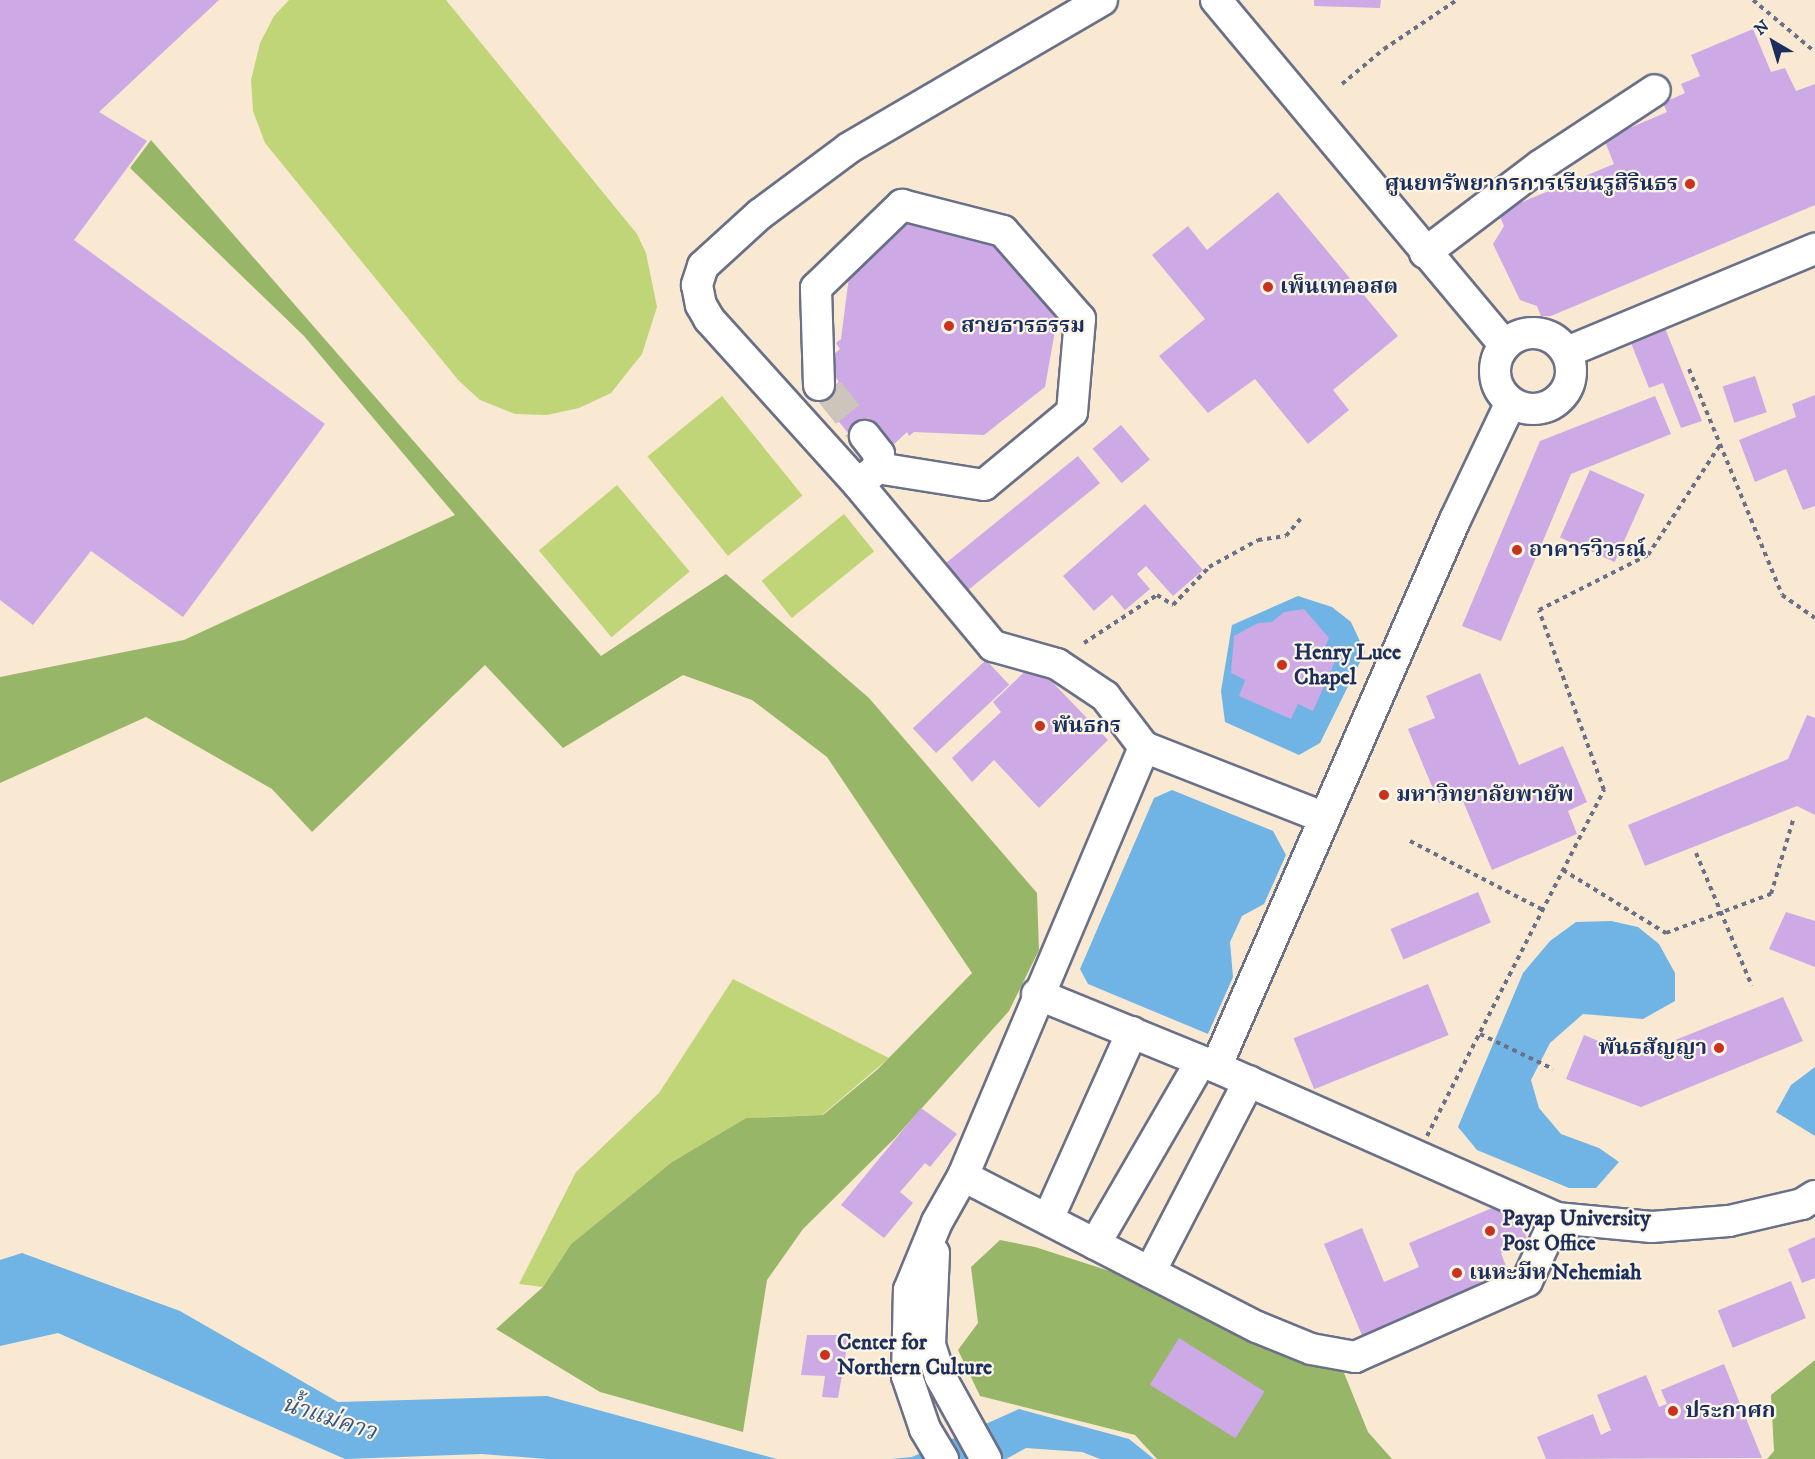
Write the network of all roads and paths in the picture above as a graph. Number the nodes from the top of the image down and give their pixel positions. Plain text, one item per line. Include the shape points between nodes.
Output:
1 (1102, 0) edge
2 (1216, 0) edge
3 (1457, 0) edge
4 (1753, 0) edge
5 (1815, 52) edge
6 (1342, 84) dead end
7 (1656, 90) dead end
8 (1815, 249) edge
9 (1425, 253) junction
10 (1504, 345) junction
11 (1567, 352) junction
12 (1689, 369) dead end
13 (1510, 404) junction
14 (791, 407) junction
15 (865, 436) tunnel mouth
16 (1720, 446) junction
17 (868, 476) junction
18 (1302, 517) dead end
19 (1815, 618) edge
20 (1084, 643) dead end
21 (1144, 747) junction
22 (1325, 818) junction
23 (1793, 820) dead end
24 (1410, 842) dead end
25 (1696, 853) dead end
26 (1563, 870) junction
27 (1543, 910) junction
28 (1721, 913) junction
29 (1752, 986) dead end
30 (1037, 994) junction
31 (1132, 1032) junction
32 (1480, 1034) junction
33 (1209, 1064) junction
34 (1553, 1069) dead end
35 (1249, 1081) junction
36 (1416, 1156) junction
37 (963, 1176) junction
38 (1815, 1196) edge
39 (1556, 1218) junction
40 (1048, 1220) junction
41 (937, 1222) junction
42 (1095, 1244) junction
43 (1149, 1272) junction
44 (943, 1459) edge
45 (986, 1459) edge

1 - 14 lane via 849,148 760,214 703,266 697,285 709,319
2 - 9 lane
3 - 6 path via 1384,49
4 - 5 path
7 - 9 lane via 1541,165
8 - 11 lane
9 - 10 lane
10 - 11 lane via 1519,335 1538,333 1555,339
10 - 13 lane via 1496,360 1494,376 1499,392
11 - 13 lane via 1572,377 1560,400 1536,411
12 - 16 path
13 - 22 lane
14 - 17 lane
14 - 17 lane via 824,388 816,288 902,205 1003,231 1080,319 1072,412 984,485
15 - 17 lane via 879,454
16 - 19 path via 1782,595
16 - 26 path via 1648,555 1539,610 1604,790
17 - 21 lane via 993,646 1067,670 1105,696
18 - 20 path via 1286,536 1258,540 1209,567 1173,605 1157,595
21 - 22 lane
21 - 30 lane
22 - 33 lane
23 - 28 path via 1771,894
24 - 27 path
25 - 28 path
26 - 27 path
26 - 28 path via 1666,933
27 - 32 path
28 - 29 path
30 - 31 lane
30 - 37 lane
31 - 33 lane
31 - 40 lane
32 - 34 path
32 - 36 path
33 - 35 lane
33 - 42 lane
35 - 36 lane
35 - 43 lane
36 - 39 lane
37 - 40 lane
37 - 41 lane
38 - 39 lane via 1802,1204 1729,1221 1652,1227
39 - 43 lane via 1527,1281 1355,1357 1300,1345
40 - 42 lane
41 - 44 lane via 909,1290 907,1376 926,1429
41 - 45 lane via 930,1345 940,1376
42 - 43 lane

